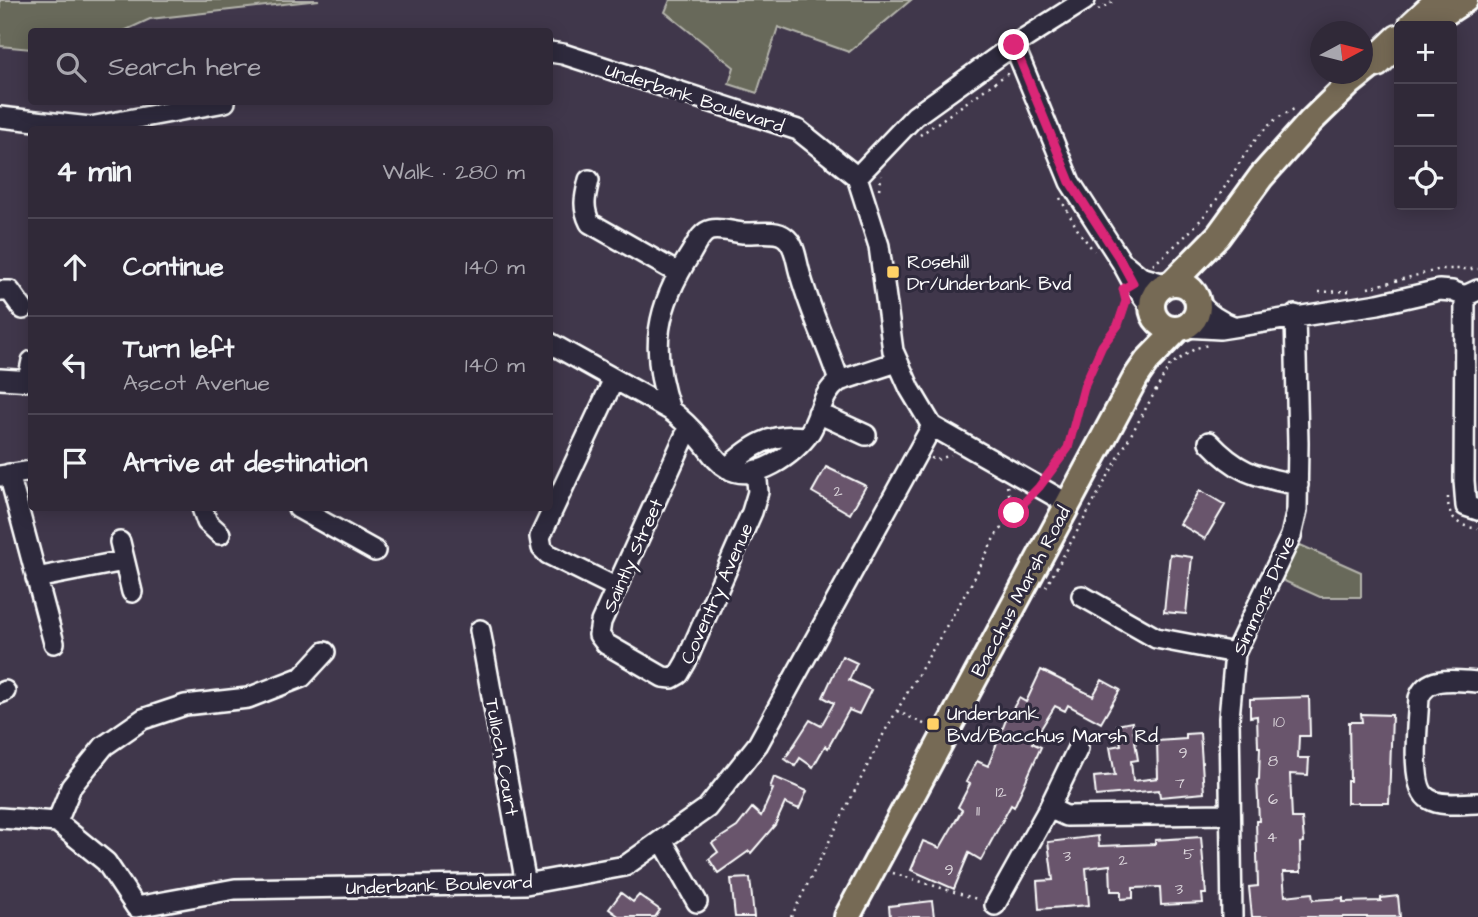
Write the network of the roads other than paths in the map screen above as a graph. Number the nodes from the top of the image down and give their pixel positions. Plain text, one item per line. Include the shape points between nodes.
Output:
1 (1085, 0) edge
2 (1442, 0) edge
3 (1465, 0) edge
4 (1419, 21) edge
5 (1433, 21) edge
6 (1014, 45) junction
7 (1392, 49) edge
8 (553, 52) edge
9 (210, 105) edge
10 (0, 117) edge
11 (74, 126) edge
12 (101, 126) edge
13 (857, 177) junction
14 (589, 180) dead end
15 (1218, 236) junction
16 (678, 272) junction
17 (1137, 280) junction
18 (1169, 283) junction
19 (9, 286) edge
20 (1472, 293) edge
21 (1197, 299) junction
22 (23, 309) dead end
23 (1152, 311) junction
24 (1295, 316) junction
25 (1233, 326) junction
26 (1181, 328) junction
27 (553, 345) edge
28 (895, 357) junction
29 (28, 374) edge
30 (837, 375) junction
31 (1136, 377) junction
32 (0, 379) edge
33 (614, 379) junction
34 (670, 410) junction
35 (818, 413) junction
36 (932, 426) junction
37 (691, 429) junction
38 (866, 435) dead end
39 (805, 437) junction
40 (1209, 442) dead end
41 (727, 468) junction
42 (756, 470) junction
43 (28, 472) edge
44 (5, 475) edge
45 (1298, 485) junction
46 (1067, 503) junction
47 (553, 509) edge
48 (1478, 510) edge
49 (203, 511) edge
50 (303, 511) edge
51 (552, 511) edge
52 (220, 534) dead end
53 (375, 551) dead end
54 (36, 578) junction
55 (617, 588) junction
56 (132, 592) dead end
57 (1082, 596) dead end
58 (480, 630) dead end
59 (54, 643) dead end
60 (325, 652) dead end
61 (1235, 653) junction
62 (641, 666) joint
63 (1478, 682) edge
64 (1078, 748) dead end
65 (1478, 803) edge
66 (1049, 808) junction
67 (1230, 814) junction
68 (0, 818) edge
69 (57, 822) junction
70 (662, 840) junction
71 (526, 884) junction
72 (697, 902) dead end
73 (995, 905) road end
74 (130, 912) edge
75 (847, 917) edge
76 (1232, 917) edge

1 - 6 street
2 - 4 highway
3 - 5 main road
6 - 13 street via 915,116
6 - 17 street via 1070,182
7 - 15 main road via 1350,83 1285,149
8 - 13 street, Underbank Boulevard via 798,130
9 - 12 street
10 - 11 street
13 - 28 street via 879,246
14 - 16 street via 584,200 590,223
15 - 18 main road
15 - 21 main road
16 - 30 street via 704,233 713,229 786,237
16 - 34 street via 665,301 657,343
17 - 18 street
17 - 23 street
18 - 21 main road via 1187,285
18 - 23 main road via 1154,294
19 - 22 street
20 - 24 street via 1439,290
20 - 48 street via 1464,481 1466,506
21 - 25 street via 1208,313
21 - 26 main road via 1196,317
23 - 26 main road via 1163,325
23 - 31 main road, Bacchus Marsh Road
24 - 25 street
24 - 45 street, Simmons Drive
25 - 26 street
26 - 31 main road, Bacchus Marsh Road
27 - 33 street
28 - 30 street
28 - 36 street
29 - 32 street
30 - 35 street
31 - 46 main road, Bacchus Marsh Road
33 - 34 street
33 - 47 street
34 - 37 street
35 - 38 street
35 - 39 street
36 - 46 street
36 - 70 street, Underbank Boulevard via 758,744 707,808
37 - 41 street
37 - 55 street, Saintly Street
39 - 41 street via 775,437 747,450
39 - 42 street via 790,453
40 - 45 street via 1242,470
41 - 42 street via 742,473
42 - 62 street, Coventry Avenue via 758,492 752,512 686,662 672,678
43 - 44 street
44 - 54 street
45 - 61 street, Simmons Drive via 1291,536
46 - 75 main road, Bacchus Marsh Road
49 - 52 street
50 - 53 street
51 - 55 street via 540,537 542,548
54 - 56 street via 122,551
54 - 59 street
55 - 62 street, Saintly Street via 599,635
57 - 61 street via 1156,638
58 - 71 street, Tulloch Court
60 - 69 street via 303,677 248,698 185,705 143,719 104,746 71,787
61 - 67 street, Simmons Drive via 1229,718
63 - 65 street via 1435,682 1421,690 1417,780 1430,800
64 - 66 street
66 - 67 street via 1066,816
66 - 73 street
67 - 76 street, Simmons Drive
68 - 69 street
69 - 74 street, Underbank Boulevard via 106,862
70 - 71 street, Underbank Boulevard via 625,866
70 - 72 street
71 - 74 street, Underbank Boulevard via 235,889

